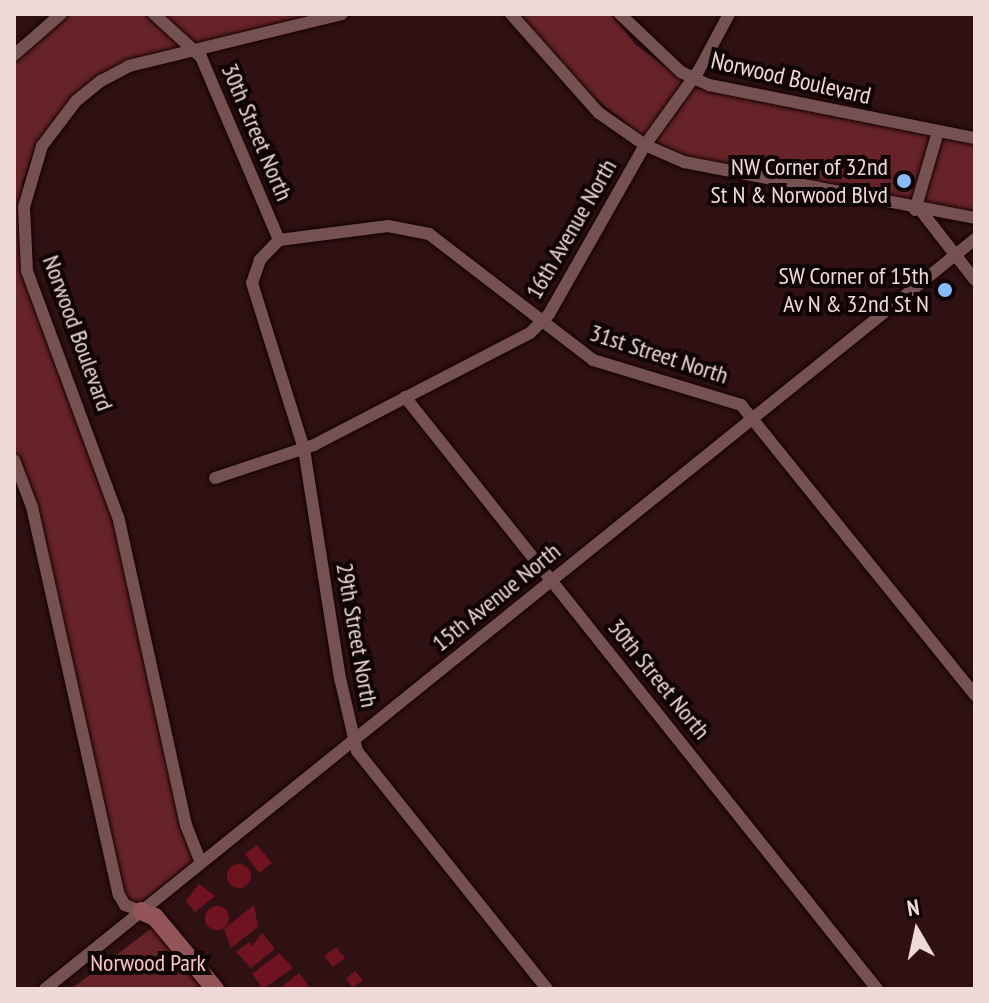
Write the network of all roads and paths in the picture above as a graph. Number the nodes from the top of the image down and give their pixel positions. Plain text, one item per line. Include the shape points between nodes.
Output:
1 (61, 14) edge
2 (154, 14) edge
3 (342, 14) edge
4 (511, 14) edge
5 (620, 14) edge
6 (729, 14) edge
7 (194, 49) junction
8 (14, 55) edge
9 (693, 77) junction
10 (938, 132) junction
11 (975, 138) edge
12 (645, 145) junction
13 (918, 211) junction
14 (975, 218) edge
15 (975, 239) edge
16 (279, 240) junction
17 (955, 255) junction
18 (975, 280) edge
19 (540, 322) junction
20 (405, 397) junction
21 (753, 418) junction
22 (304, 449) junction
23 (14, 460) edge
24 (215, 478) dead end
25 (551, 580) junction
26 (975, 695) edge
27 (354, 740) junction
28 (201, 863) junction
29 (141, 911) junction
30 (45, 989) edge
31 (215, 989) edge
32 (547, 989) edge
33 (877, 989) edge

1 - 8 street
2 - 7 street, 30th Street North
3 - 7 street, Norwood Boulevard
4 - 12 street via 581,95
5 - 9 street, Norwood Boulevard via 637,35
6 - 9 street, 16th Avenue North
7 - 16 street, 30th Street North
7 - 28 street, Norwood Boulevard via 129,66 76,101 42,146 24,207 27,271 118,517 186,825
9 - 10 street, Norwood Boulevard via 709,85
9 - 12 street, 16th Avenue North
10 - 11 street, Norwood Boulevard
10 - 13 street
12 - 13 street via 728,173
12 - 19 street, 16th Avenue North
13 - 14 street
13 - 17 street
15 - 17 street, 15th Avenue North
16 - 19 street, 31st Street North via 329,231 411,227 429,234
16 - 22 street, 29th Street North via 260,260 252,283
17 - 18 street
17 - 21 street, 15th Avenue North
19 - 20 street, 16th Avenue North via 530,333
19 - 21 street, 31st Street North via 593,360 714,394 741,405
20 - 22 street, 16th Avenue North
20 - 25 street, 30th Street North
21 - 25 street, 15th Avenue North
21 - 26 street, 31st Street North
22 - 24 street, 16th Avenue North
22 - 27 street, 29th Street North
23 - 29 street via 32,507 119,895 125,905
25 - 27 street, 15th Avenue North
25 - 33 street, 30th Street North
27 - 28 street, 15th Avenue North
27 - 32 street, 29th Street North via 359,753
28 - 29 street, 15th Avenue North
29 - 30 street, 15th Avenue North
29 - 31 street via 163,925

